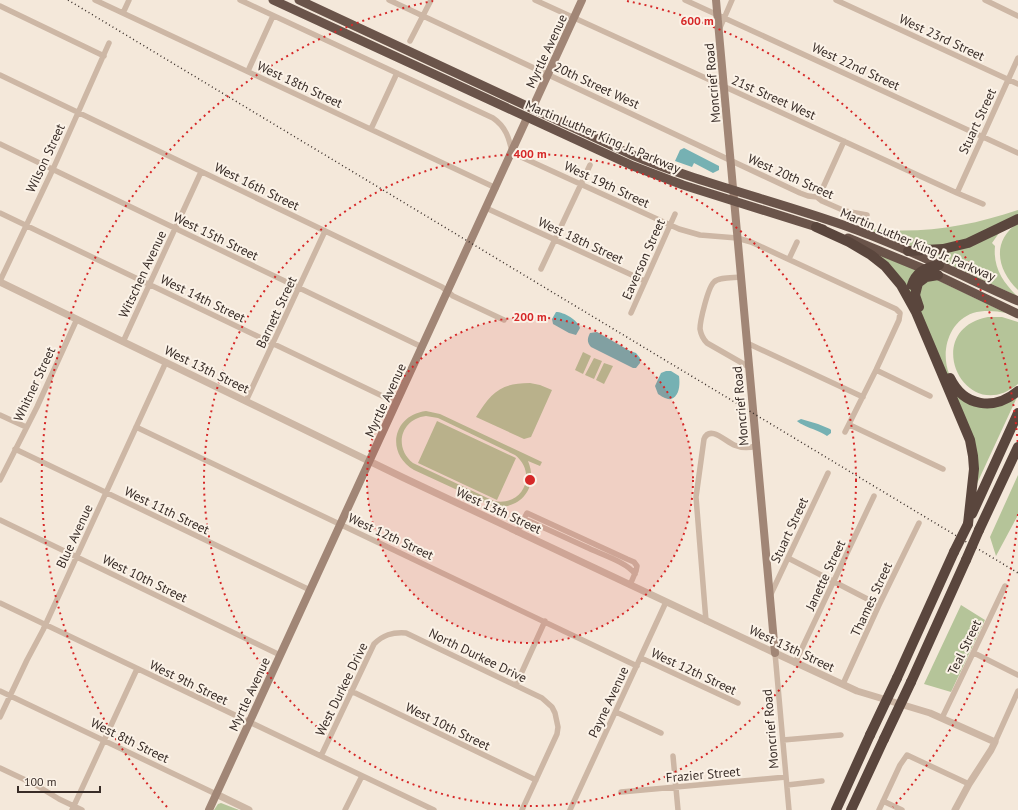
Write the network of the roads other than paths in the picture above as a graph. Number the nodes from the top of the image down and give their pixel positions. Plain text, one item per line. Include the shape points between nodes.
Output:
1 (95, 0) edge
2 (129, 0) edge
3 (240, 0) edge
4 (273, 0) edge
5 (299, 0) edge
6 (389, 0) edge
7 (431, 0) edge
8 (535, 0) edge
9 (582, 0) edge
10 (685, 0) edge
11 (716, 0) edge
12 (732, 0) edge
13 (836, 0) edge
14 (985, 0) edge
15 (0, 6) edge
16 (123, 13) junction
17 (273, 16) junction
18 (423, 16) junction
19 (721, 16) junction
20 (1018, 16) edge
21 (574, 18) junction
22 (410, 41) dead end
23 (109, 43) dead end
24 (104, 56) junction
25 (1018, 58) edge
26 (248, 71) junction
27 (397, 74) junction
28 (548, 74) junction
29 (0, 75) edge
30 (1008, 80) junction
31 (1018, 84) edge
32 (724, 87) junction
33 (532, 109) junction
34 (78, 112) junction
35 (528, 118) junction
36 (372, 129) junction
37 (982, 136) junction
38 (844, 141) junction
39 (0, 144) edge
40 (512, 152) junction
41 (1018, 153) edge
42 (731, 161) junction
43 (590, 165) dead end
44 (53, 169) junction
45 (201, 172) junction
46 (581, 184) junction
47 (496, 188) junction
48 (733, 190) junction
49 (956, 193) junction
50 (817, 197) junction
51 (734, 201) junction
52 (983, 204) dead end
53 (486, 208) junction
54 (0, 213) edge
55 (675, 214) dead end
56 (867, 215) dead end
57 (1018, 219) edge
58 (26, 225) junction
59 (670, 226) junction
60 (816, 227) junction
61 (176, 228) junction
62 (325, 231) junction
63 (737, 238) junction
64 (555, 240) junction
65 (798, 242) dead end
66 (908, 251) junction
67 (789, 259) junction
68 (939, 265) junction
69 (541, 269) dead end
70 (924, 269) junction
71 (938, 275) junction
72 (741, 277) junction
73 (645, 281) junction
74 (0, 282) edge
75 (149, 285) junction
76 (299, 288) junction
77 (448, 292) junction
78 (908, 297) junction
79 (1018, 301) edge
80 (631, 313) dead end
81 (1018, 314) edge
82 (77, 319) junction
83 (504, 320) dead end
84 (123, 342) junction
85 (746, 342) junction
86 (273, 344) junction
87 (422, 347) junction
88 (166, 362) junction
89 (749, 367) junction
90 (876, 370) junction
91 (1018, 391) edge
92 (930, 396) dead end
93 (862, 397) junction
94 (246, 401) junction
95 (397, 404) junction
96 (1018, 412) edge
97 (0, 415) edge
98 (850, 425) junction
99 (26, 427) junction
100 (136, 427) junction
101 (845, 432) dead end
102 (756, 446) junction
103 (1018, 448) edge
104 (16, 449) junction
105 (370, 461) junction
106 (943, 469) dead end
107 (828, 473) dead end
108 (0, 480) edge
109 (106, 493) junction
110 (874, 496) dead end
111 (0, 520) edge
112 (919, 523) dead end
113 (968, 524) junction
114 (341, 525) junction
115 (517, 532) junction
116 (76, 557) junction
117 (788, 558) junction
118 (834, 581) junction
119 (630, 585) junction
120 (1005, 586) dead end
121 (310, 590) junction
122 (770, 597) junction
123 (666, 602) junction
124 (0, 603) edge
125 (879, 605) junction
126 (545, 621) junction
127 (706, 621) junction
128 (45, 624) junction
129 (384, 636) joint
130 (775, 653) junction
131 (974, 653) junction
132 (280, 655) junction
133 (641, 658) junction
134 (795, 663) junction
135 (637, 666) junction
136 (137, 669) junction
137 (1018, 675) edge
138 (843, 684) junction
139 (516, 685) junction
140 (0, 691) edge
141 (1018, 691) edge
142 (351, 692) junction
143 (10, 695) junction
144 (738, 703) dead end
145 (616, 712) junction
146 (0, 717) edge
147 (942, 718) junction
148 (250, 722) junction
149 (661, 733) dead end
150 (841, 735) dead end
151 (104, 740) junction
152 (783, 740) junction
153 (995, 742) junction
154 (321, 756) junction
155 (673, 756) dead end
156 (0, 768) edge
157 (362, 776) junction
158 (786, 777) junction
159 (536, 780) junction
160 (822, 781) dead end
161 (969, 784) junction
162 (787, 785) junction
163 (676, 787) junction
164 (621, 792) dead end
165 (216, 794) junction
166 (883, 801) junction
167 (73, 808) edge
168 (82, 810) edge
169 (209, 810) edge
170 (250, 810) edge
171 (345, 810) edge
172 (434, 810) edge
173 (522, 810) edge
174 (570, 810) edge
175 (678, 810) edge
176 (790, 810) edge
177 (835, 810) edge
178 (851, 810) edge
179 (879, 810) edge
180 (902, 810) edge
181 (955, 810) edge

1 - 16 street, West 18th Street
2 - 16 street
3 - 17 street
4 - 35 highway, Martin Luther King Jr. Parkway
5 - 33 highway, Martin Luther King Jr. Parkway
6 - 18 street, 20th Street West
7 - 18 street
8 - 21 street, 21st Street West
9 - 21 main road, Myrtle Avenue
10 - 19 street, West 22nd Street
11 - 19 main road, Moncrief Road
12 - 19 street
13 - 30 street, West 23rd Street
14 - 20 street
15 - 24 street
16 - 26 street, West 18th Street
17 - 26 street
17 - 27 street
18 - 22 street
18 - 28 street, 20th Street West
19 - 32 main road, Moncrief Road via 719,30
19 - 37 street, West 22nd Street
21 - 28 main road, Myrtle Avenue
21 - 32 street, 21st Street West
23 - 24 street, Wilson Street
24 - 34 street, Wilson Street
25 - 30 street, Stuart Street
26 - 36 street, West 18th Street
27 - 36 street
27 - 40 street via 499,122 507,133
28 - 33 main road, Myrtle Avenue
28 - 42 street, 20th Street West
29 - 34 street, West 16th Street
30 - 31 street, West 23rd Street
30 - 37 street, Stuart Street
32 - 38 street, 21st Street West
32 - 42 main road, Moncrief Road
33 - 35 street, Myrtle Avenue
33 - 48 highway, Martin Luther King Jr. Parkway via 648,162
34 - 44 street, Wilson Street
34 - 45 street, West 16th Street
35 - 40 main road, Myrtle Avenue
35 - 51 highway, Martin Luther King Jr. Parkway via 651,174
36 - 47 street, West 18th Street
37 - 41 street, West 22nd Street
37 - 49 street, Stuart Street
38 - 49 street, 21st Street West
38 - 50 street
39 - 44 street, West 15th Street
40 - 46 street, West 19th Street
40 - 47 main road, Myrtle Avenue
42 - 48 main road, Moncrief Road
42 - 50 street, West 20th Street via 800,193
43 - 46 street
44 - 58 street, Wilson Street
44 - 61 street, West 15th Street
45 - 61 street, Witschen Avenue
45 - 62 street, West 16th Street
46 - 59 street, West 19th Street
46 - 64 street
47 - 53 main road, Myrtle Avenue
48 - 51 main road, Moncrief Road
48 - 66 highway, Martin Luther King Jr. Parkway via 842,224
49 - 52 street, 21st Street West
50 - 56 street, West 20th Street via 856,214
51 - 60 highway, Martin Luther King Jr. Parkway
51 - 63 main road, Moncrief Road
53 - 64 street, West 18th Street
53 - 77 main road, Myrtle Avenue
54 - 58 street, West 14th Street
55 - 59 street, Eaverson Street
57 - 66 highway via 968,243 943,249
58 - 74 street, Wilson Street
58 - 75 street, West 14th Street
59 - 63 street, West 19th Street via 700,235
59 - 73 street, Eaverson Street
60 - 70 highway, Martin Luther King Jr. Parkway
60 - 78 highway via 849,242 875,258 890,271
61 - 75 street, Witschen Avenue
61 - 76 street, West 15th Street
62 - 76 street, Barnett Street
62 - 77 street, West 16th Street
63 - 67 street, West 19th Street
63 - 72 main road, Moncrief Road
64 - 69 street
64 - 73 street, West 18th Street
65 - 67 street
66 - 68 highway, Martin Luther King Jr. Parkway
67 - 90 street, West 19th Street via 900,313
68 - 70 highway
68 - 79 highway, Martin Luther King Jr. Parkway
70 - 71 highway, Martin Luther King Jr. Parkway
70 - 78 highway via 913,281
71 - 81 highway, Martin Luther King Jr. Parkway
71 - 91 highway via 922,279 918,283 915,295 955,388 973,401 987,404 1007,400
72 - 85 main road, Moncrief Road
72 - 89 street via 712,283 700,331 707,343
73 - 80 street, Eaverson Street
74 - 82 street, West 13th Street
75 - 84 street, Witschen Avenue
75 - 86 street, West 14th Street
76 - 86 street, Barnett Street
76 - 87 street, West 15th Street
77 - 83 street, West 16th Street
77 - 87 main road, Myrtle Avenue
78 - 113 highway via 970,440 974,469
82 - 84 street, West 13th Street
82 - 99 street, Whitner Street
84 - 88 street, West 13th Street
85 - 89 main road, Moncrief Road
85 - 93 street
86 - 94 street, Barnett Street
86 - 95 street, West 14th Street
87 - 95 main road, Myrtle Avenue
88 - 94 street, West 13th Street
88 - 100 street, Blue Avenue
89 - 102 main road, Moncrief Road
90 - 92 street
90 - 93 street
93 - 98 street
94 - 105 street, West 13th Street
95 - 105 main road, Myrtle Avenue
96 - 113 highway
97 - 99 street
98 - 101 street
98 - 106 street
99 - 104 street, Whitner Street
100 - 109 street, Blue Avenue
100 - 114 street, West 12th Street
102 - 122 main road, Moncrief Road
102 - 127 street via 739,446 714,433 710,433 704,439 696,497
103 - 178 highway, bridge
104 - 108 street, Whitner Street
104 - 109 street, West 11th Street
105 - 114 main road, Myrtle Avenue
105 - 115 street, West 13th Street
107 - 117 street, Stuart Street
109 - 116 street, Blue Avenue
109 - 121 street, West 11th Street
110 - 118 street, Janette Street
111 - 116 street, West 10th Street
112 - 125 street, Thames Street
113 - 177 highway, bridge
114 - 121 main road, Myrtle Avenue
114 - 126 street, West 12th Street
115 - 119 street, West 13th Street
115 - 119 street via 527,513 634,562 637,566
116 - 128 street, Blue Avenue
116 - 132 street, West 10th Street
117 - 118 street
117 - 122 street, Stuart Street
118 - 125 street
118 - 134 street, Janette Street
119 - 123 street, West 13th Street
120 - 131 street, Teal Street
121 - 132 main road, Myrtle Avenue
122 - 130 main road, Moncrief Road
123 - 127 street, West 13th Street
123 - 133 street, Payne Avenue
124 - 128 street, West 9th Street
125 - 138 street, Thames Street
126 - 135 street, West 12th Street
126 - 139 street
127 - 130 street, West 13th Street
128 - 136 street, West 9th Street
128 - 143 street, Blue Avenue
129 - 139 street, North Durkee Drive via 399,632 412,636
129 - 142 street, West Durkee Drive via 370,649
130 - 134 street, West 13th Street
130 - 152 street, Moncrief Road
131 - 137 street
131 - 147 street, Teal Street
132 - 148 main road, Myrtle Avenue
133 - 135 street, Payne Avenue
133 - 144 street, West 12th Street
134 - 138 street, West 13th Street
135 - 145 street, Payne Avenue
136 - 148 street, West 9th Street
136 - 151 street
138 - 147 street, West 13th Street via 871,696
139 - 159 street, North Durkee Drive via 542,698 552,707 558,727
140 - 143 street, West 8th Street
141 - 153 street
142 - 154 street, West Durkee Drive
142 - 159 street, West 10th Street
143 - 146 street, Blue Avenue
143 - 151 street, West 8th Street
145 - 149 street
145 - 174 street, Payne Avenue
147 - 153 street, West 13th Street
148 - 154 street, West 9th Street
148 - 165 main road, Myrtle Avenue
150 - 152 street
151 - 165 street, West 8th Street
151 - 167 street
152 - 158 street, Moncrief Road
153 - 161 street
154 - 157 street, West 9th Street
155 - 163 street
156 - 167 street via 36,785
157 - 171 street
157 - 172 street, West 9th Street
158 - 162 street, Moncrief Road
158 - 163 street, Frazier Street
159 - 173 street
160 - 162 street
161 - 166 street via 907,755
161 - 181 street
162 - 176 street, Moncrief Road
163 - 164 street, Frazier Street
163 - 175 street
165 - 169 main road, Myrtle Avenue
165 - 170 street, West 8th Street
166 - 179 street
166 - 180 street
167 - 168 street

